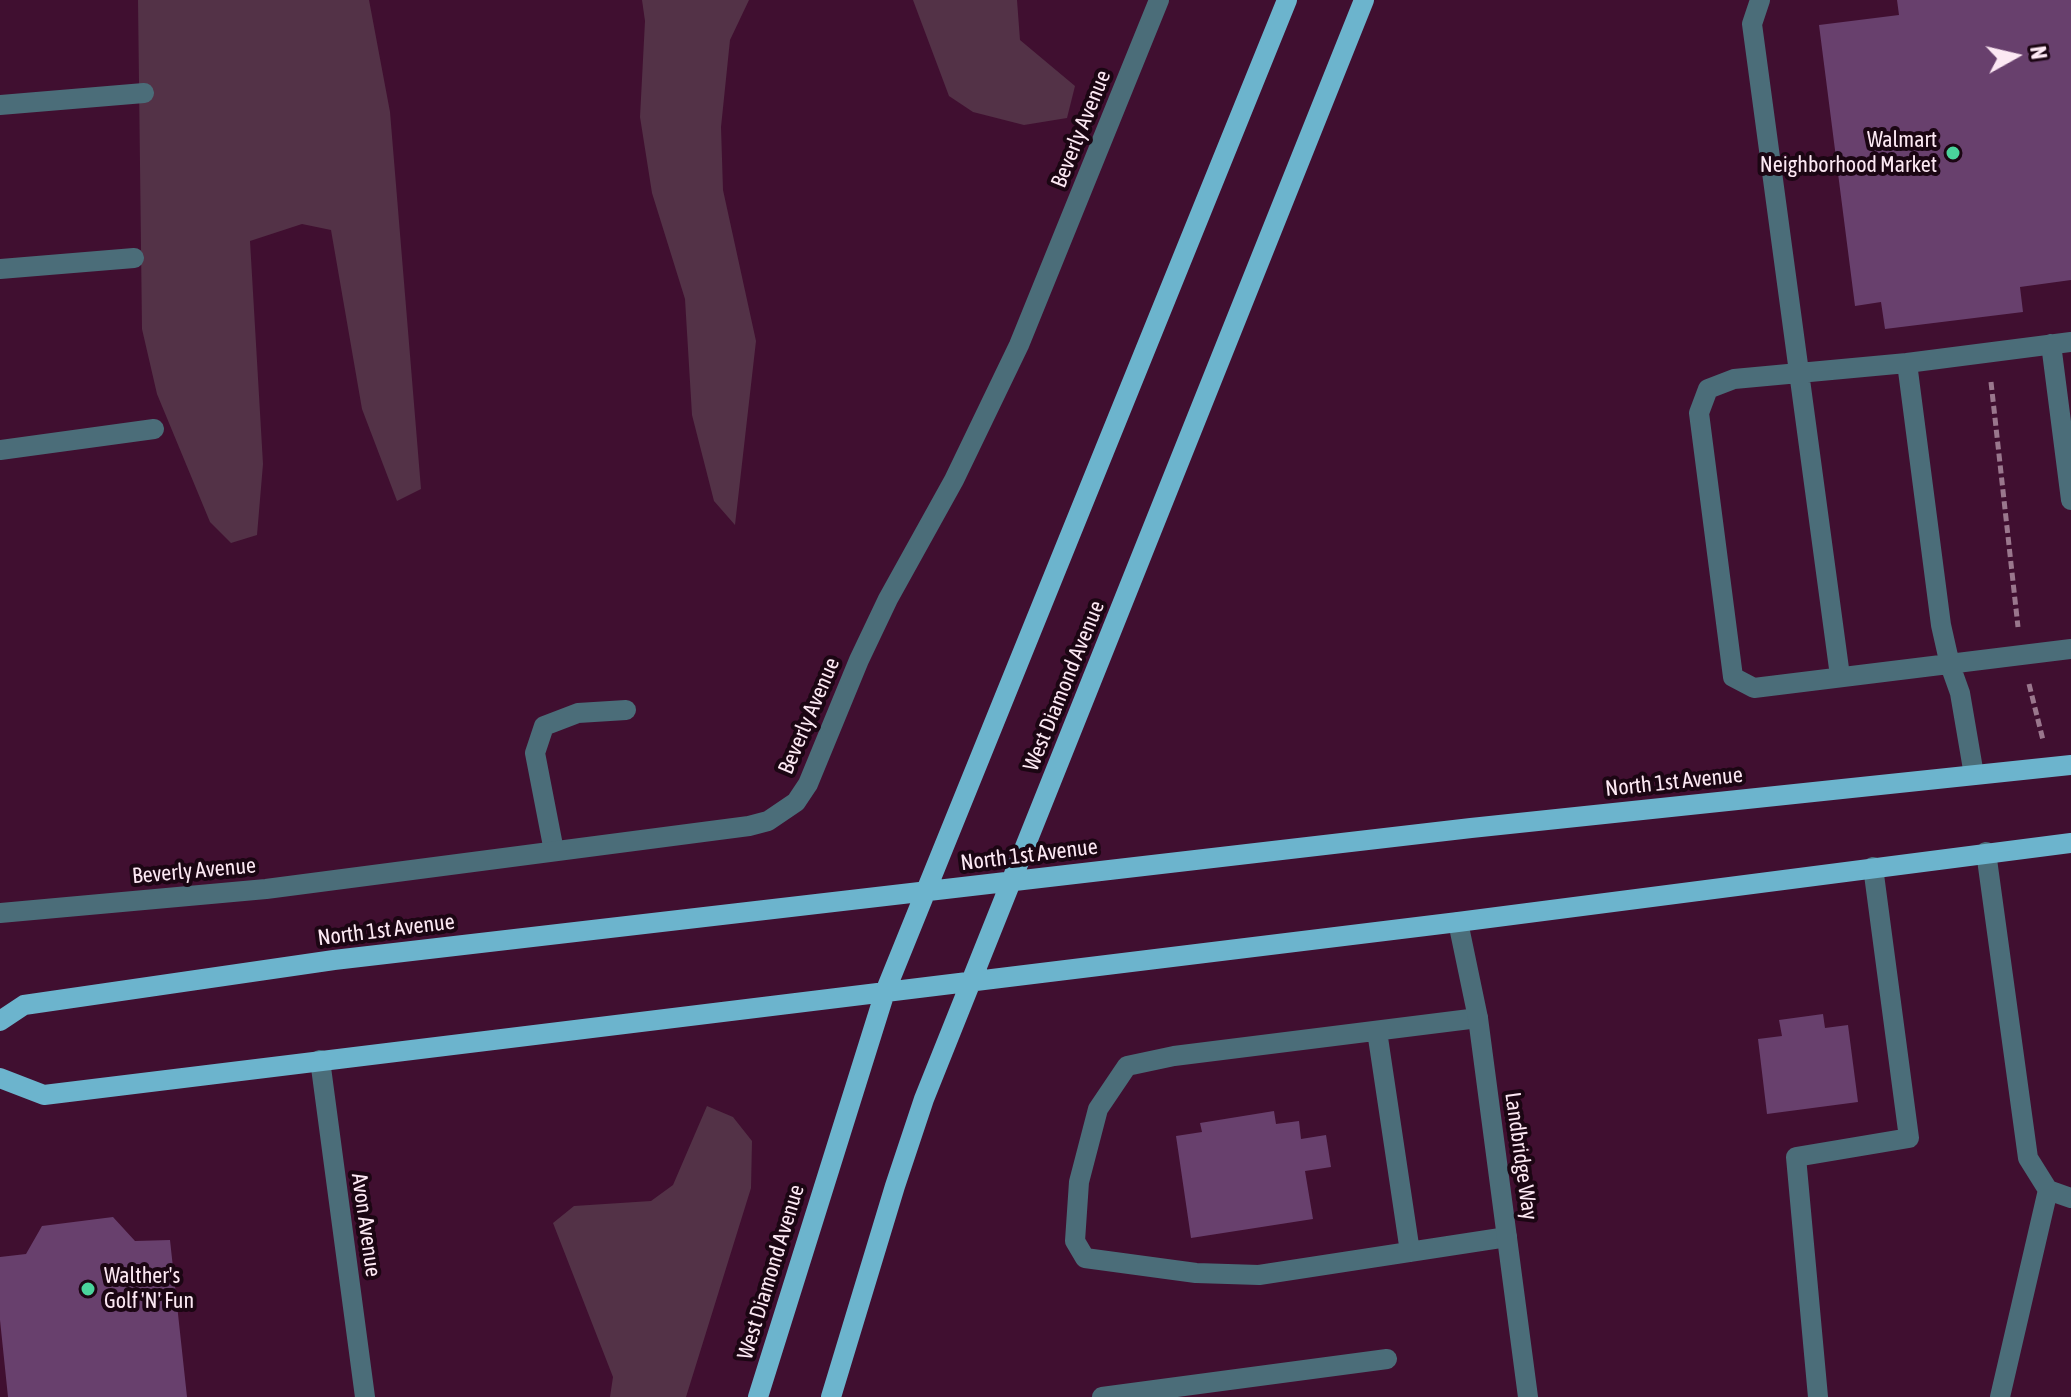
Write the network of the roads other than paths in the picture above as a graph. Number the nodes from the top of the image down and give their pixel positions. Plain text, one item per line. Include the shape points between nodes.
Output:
1 (1159, 0) edge
2 (1287, 0) edge
3 (1364, 0) edge
4 (1760, 0) edge
5 (144, 93) dead end
6 (0, 105) edge
7 (134, 258) dead end
8 (0, 269) edge
9 (2061, 343) edge
10 (1907, 363) junction
11 (1798, 374) junction
12 (154, 429) dead end
13 (0, 450) edge
14 (2071, 500) edge
15 (2071, 649) edge
16 (1950, 665) junction
17 (1840, 676) junction
18 (626, 710) dead end
19 (2061, 767) edge
20 (1974, 775) junction
21 (2071, 843) edge
22 (554, 851) junction
23 (1986, 852) junction
24 (1873, 867) junction
25 (1011, 882) junction
26 (926, 892) junction
27 (0, 913) edge
28 (1458, 922) junction
29 (972, 981) junction
30 (885, 992) junction
31 (1478, 1018) junction
32 (0, 1021) edge
33 (1377, 1031) junction
34 (320, 1060) junction
35 (0, 1078) edge
36 (2048, 1190) junction
37 (2071, 1198) edge
38 (1507, 1237) junction
39 (1410, 1252) junction
40 (1387, 1359) dead end
41 (1223, 1389) edge
42 (365, 1397) edge
43 (758, 1397) edge
44 (831, 1397) edge
45 (1102, 1397) edge
46 (1528, 1397) edge
47 (1818, 1397) edge
48 (2000, 1397) edge

1 - 22 street, Beverly Avenue via 1019,345 954,480 888,599 796,802 768,821 749,826
2 - 26 main road, West Diamond Avenue
3 - 25 main road, West Diamond Avenue
4 - 11 street via 1752,24
5 - 6 street
7 - 8 street
9 - 10 street
9 - 14 street
10 - 11 street
10 - 16 street
11 - 17 street
11 - 17 street via 1734,379 1708,389 1699,413 1733,677 1754,688
12 - 13 street
15 - 16 street
16 - 17 street
16 - 20 street
18 - 22 street via 578,713 544,726 535,753
19 - 20 main road, North 1st Avenue
20 - 25 main road, North 1st Avenue
21 - 23 main road
22 - 27 street, Beverly Avenue via 266,889
23 - 24 main road
23 - 36 street via 2028,1158
24 - 28 main road
24 - 47 street via 1909,1138 1796,1157
25 - 26 main road, North 1st Avenue
25 - 29 main road, West Diamond Avenue
26 - 30 main road, West Diamond Avenue
26 - 32 main road, North 1st Avenue via 334,960 24,1005
28 - 29 main road
28 - 31 street, Landbridge Way
29 - 30 main road
29 - 44 main road, West Diamond Avenue via 924,1099
30 - 34 main road
30 - 43 main road, West Diamond Avenue
31 - 33 street
31 - 38 street, Landbridge Way
33 - 39 street
33 - 39 street via 1127,1066 1098,1109 1079,1182 1075,1241 1085,1258 1196,1273 1259,1275
34 - 35 main road via 44,1095
34 - 42 street, Avon Avenue
36 - 37 street
36 - 48 street
38 - 39 street
38 - 46 street, Landbridge Way
40 - 41 street
41 - 45 street

